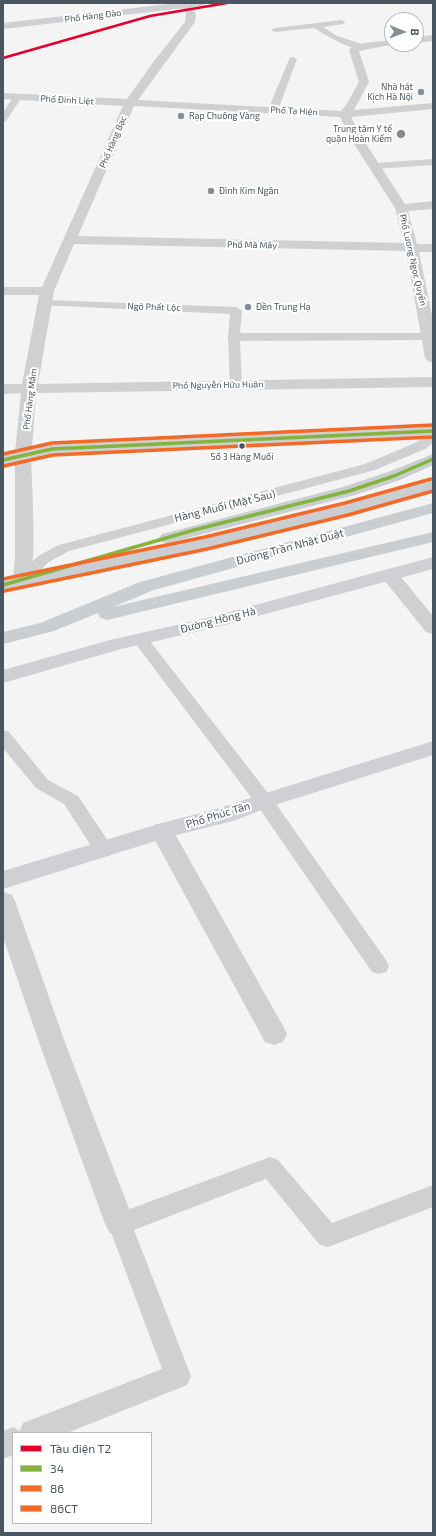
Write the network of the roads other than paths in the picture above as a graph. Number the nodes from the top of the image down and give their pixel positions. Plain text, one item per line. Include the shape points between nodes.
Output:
1 (202, 3) edge
2 (183, 4) edge
3 (341, 22) dead end
4 (315, 25) junction
5 (3, 26) edge
6 (275, 30) dead end
7 (384, 44) edge
8 (362, 47) junction
9 (293, 59) dead end
10 (3, 96) edge
11 (18, 97) junction
12 (130, 103) junction
13 (433, 106) edge
14 (273, 110) junction
15 (344, 114) junction
16 (3, 119) edge
17 (433, 162) edge
18 (375, 166) junction
19 (433, 205) edge
20 (401, 208) junction
21 (71, 240) junction
22 (433, 248) edge
23 (412, 249) junction
24 (3, 291) edge
25 (46, 297) junction
26 (429, 337) junction
27 (234, 338) junction
28 (433, 358) edge
29 (433, 382) edge
30 (236, 385) junction
31 (3, 389) edge
32 (29, 389) junction
33 (433, 431) edge
34 (433, 437) edge
35 (23, 455) junction
36 (433, 459) edge
37 (3, 460) edge
38 (433, 485) edge
39 (433, 508) edge
40 (433, 537) edge
41 (433, 563) edge
42 (389, 576) junction
43 (22, 581) junction
44 (3, 585) edge
45 (152, 594) junction
46 (433, 628) edge
47 (3, 638) edge
48 (140, 639) junction
49 (3, 677) edge
50 (3, 736) edge
51 (433, 748) edge
52 (264, 801) junction
53 (162, 831) junction
54 (104, 850) junction
55 (3, 880) edge
56 (3, 901) edge
57 (379, 966) dead end
58 (274, 1034) dead end
59 (433, 1196) edge
60 (120, 1224) junction
61 (36, 1432) edge

1 - 2 street, Phố Hàng Đào
2 - 5 street, Phố Hàng Đào
2 - 12 street, Phố Hàng Bạc via 191,13 190,22
3 - 4 lane
4 - 6 lane
4 - 8 lane via 334,38
7 - 8 street
8 - 15 street via 354,50 364,82
9 - 14 lane
10 - 11 street, Phố Đinh Liệt
11 - 12 street, Phố Đinh Liệt
11 - 16 lane
12 - 14 street, Phố Tạ Hiện
12 - 21 street, Phố Hàng Bạc
13 - 15 street, Phố Tạ Hiện
14 - 15 street, Phố Tạ Hiện
15 - 18 street, Phố Lương Ngọc Quyến
17 - 18 lane
18 - 20 street, Phố Lương Ngọc Quyến
19 - 20 street
20 - 23 street, Phố Lương Ngọc Quyến
21 - 23 street, Phố Mã Mây
21 - 25 street, Phố Hàng Bạc
22 - 23 street, Phố Mã Mây
23 - 26 street, Phố Lương Ngọc Quyến
24 - 25 street
25 - 27 lane, Ngõ Phất Lộc via 236,311
25 - 32 street, Phố Hàng Mắm
26 - 27 lane
26 - 28 street, Phố Lương Ngọc Quyến
27 - 30 lane, Ngõ Phất Lộc
29 - 30 street, Phố Nguyễn Hữu Huân
30 - 32 street, Phố Nguyễn Hữu Huân
31 - 32 street, Phố Nguyễn Hữu Huân
32 - 35 street, Phố Hàng Mắm
33 - 35 street via 52,449
34 - 43 lane, Hàng Muối (Mặt Sau) via 420,446 370,467 64,548 43,560
35 - 37 street
35 - 43 street, Phố Hàng Mắm
36 - 43 main road via 394,476 349,491 194,530
38 - 43 main road, Đường Trần Nhật Duật via 206,543
39 - 45 main road, Đường Trần Nhật Duật
40 - 45 main road
41 - 42 street, Đường Hồng Hà
42 - 46 street
42 - 48 street, Đường Hồng Hà
43 - 44 main road
45 - 47 main road
48 - 49 street, Đường Hồng Hà
48 - 52 lane
50 - 54 lane via 42,784 71,800
51 - 52 street, Phố Phúc Tân
52 - 53 street, Phố Phúc Tân via 225,815
52 - 57 lane
53 - 54 street, Phố Phúc Tân
53 - 58 street
54 - 55 street, Phố Phúc Tân
56 - 60 street via 54,1048
59 - 60 lane via 328,1236 270,1167
60 - 61 lane via 178,1376

